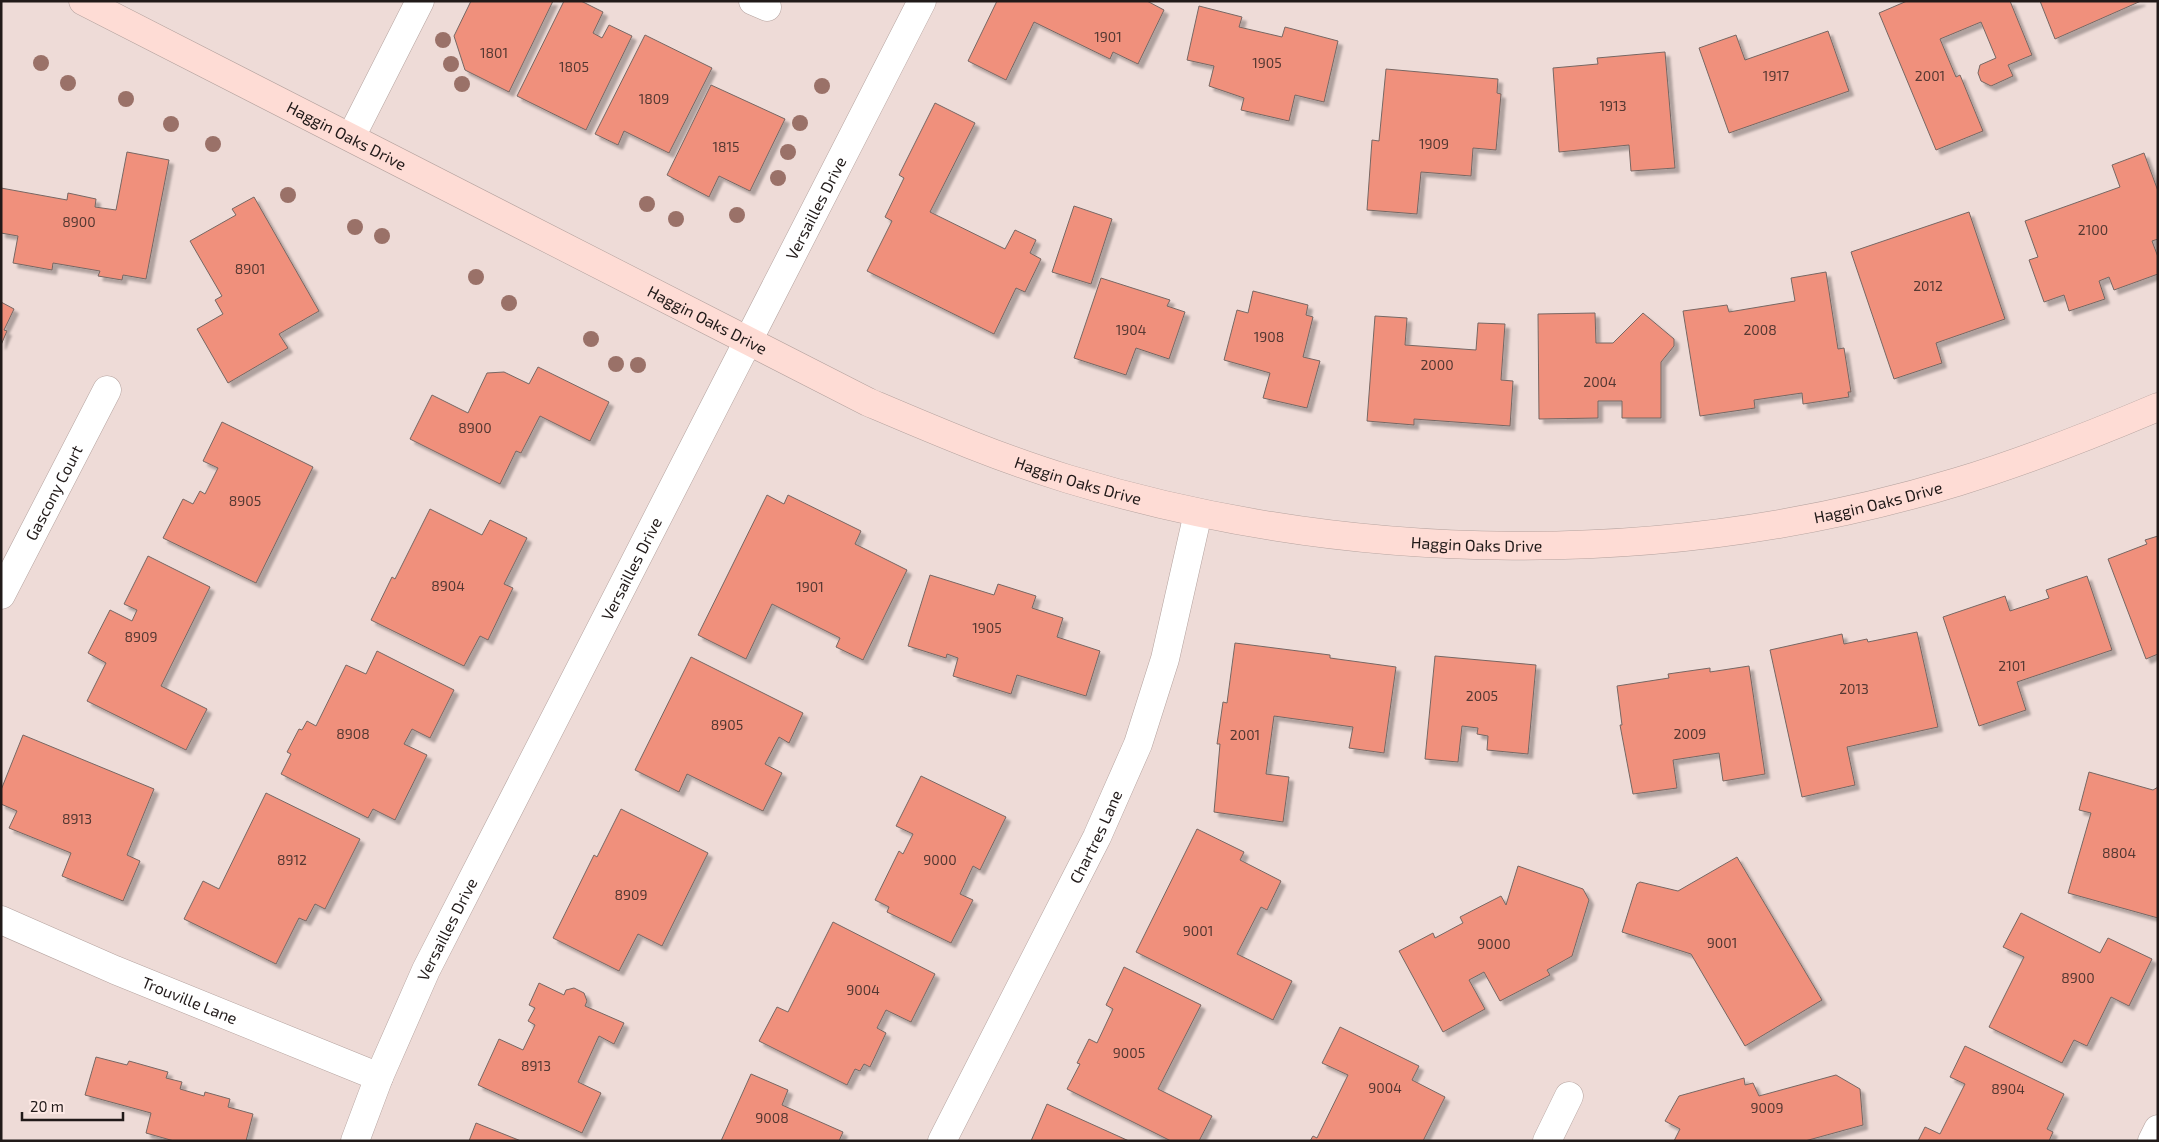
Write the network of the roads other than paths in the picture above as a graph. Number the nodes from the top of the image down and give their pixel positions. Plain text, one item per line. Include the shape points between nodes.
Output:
1 (83, 1) edge
2 (420, 1) edge
3 (922, 1) edge
4 (350, 137) junction
5 (747, 341) junction
6 (107, 390) dead end
7 (2158, 407) edge
8 (1198, 513) junction
9 (1, 595) edge
10 (1, 920) edge
11 (379, 1077) junction
12 (1570, 1096) dead end
13 (2158, 1129) edge
14 (354, 1141) edge
15 (942, 1141) edge
16 (1547, 1141) edge
17 (2152, 1141) edge

1 - 4 street, Haggin Oaks Drive
2 - 4 street
3 - 5 street, Versailles Drive
4 - 5 street, Haggin Oaks Drive
5 - 8 street, Haggin Oaks Drive via 868,402 967,444 1068,479
5 - 11 street, Versailles Drive via 426,970
6 - 9 street, Gascony Court
7 - 8 street, Haggin Oaks Drive via 2058,449 1956,482 1862,507 1747,529 1643,541 1526,546 1418,543 1312,532
8 - 15 street, Chartres Lane via 1165,660 1138,744 1097,837
10 - 11 street, Trouville Lane
11 - 14 street, Versailles Drive
12 - 16 street
13 - 17 street

